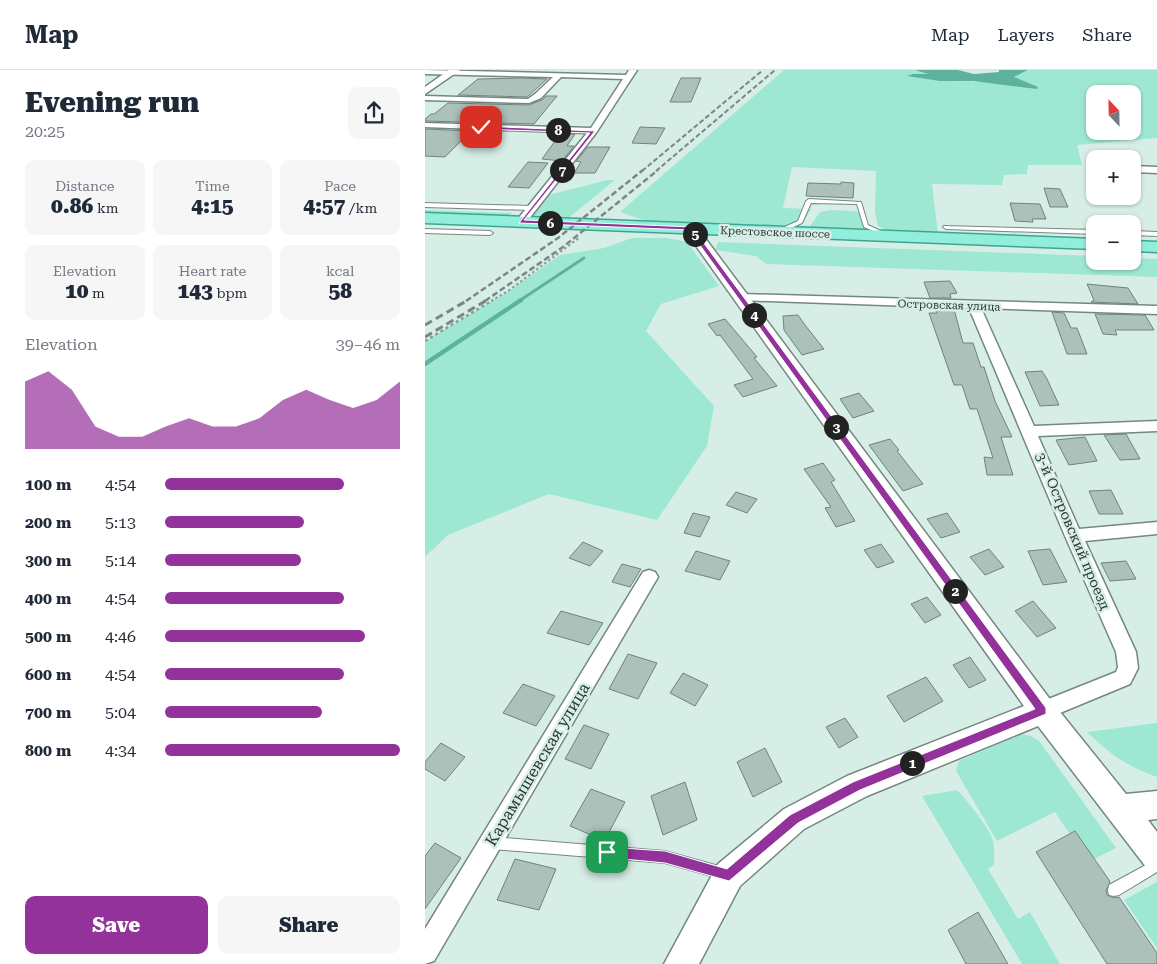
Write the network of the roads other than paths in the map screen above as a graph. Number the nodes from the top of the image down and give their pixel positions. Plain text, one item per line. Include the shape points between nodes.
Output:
1 (664, 70) edge
2 (682, 70) edge
3 (455, 71) edge
4 (425, 72) edge
5 (631, 73) edge
6 (559, 75) junction
7 (425, 91) edge
8 (425, 98) edge
9 (425, 125) edge
10 (593, 131) junction
11 (1141, 169) edge
12 (1157, 170) edge
13 (425, 205) edge
14 (531, 208) junction
15 (425, 218) edge
16 (521, 222) junction
17 (946, 227) dead end
18 (691, 228) junction
19 (425, 231) edge
20 (772, 232) junction
21 (1086, 232) edge
22 (490, 233) dead end
23 (1141, 233) edge
24 (1157, 234) edge
25 (892, 237) junction
26 (1086, 244) edge
27 (1141, 246) edge
28 (1157, 247) edge
29 (742, 298) junction
30 (974, 306) junction
31 (1157, 310) edge
32 (1157, 426) edge
33 (1029, 431) junction
34 (1157, 528) edge
35 (1073, 536) junction
36 (649, 577) dead end
37 (1043, 711) junction
38 (1157, 805) edge
39 (1120, 809) junction
40 (490, 843) junction
41 (1157, 856) edge
42 (1157, 865) edge
43 (729, 875) junction
44 (1115, 890) dead end
45 (425, 952) edge
46 (681, 964) edge

1 - 2 lane
3 - 4 street
3 - 6 street
3 - 7 street
5 - 6 street
5 - 10 street
6 - 8 street via 529,102
9 - 10 street
10 - 14 street
11 - 12 street
13 - 14 lane
14 - 16 street
15 - 16 main road, Крестовское шоссе
16 - 18 main road, Крестовское шоссе
17 - 21 lane
18 - 20 main road, Крестовское шоссе
18 - 29 street
19 - 22 lane
20 - 25 main road, Крестовское шоссе
20 - 25 lane via 800,222 809,201 859,203 866,226
23 - 24 lane
25 - 26 main road, Крестовское шоссе
27 - 28 main road
29 - 30 street, Островская улица
29 - 37 street
30 - 31 street, Островская улица
30 - 33 street, 3-й Островский проезд
32 - 33 street
33 - 35 street, 3-й Островский проезд
34 - 35 street
35 - 37 street, 3-й Островский проезд via 1126,652 1128,668 1123,678
36 - 40 street, Карамышевская улица
37 - 39 street
37 - 43 street via 857,786 794,819
38 - 39 street
39 - 41 street
40 - 43 lane via 665,857
40 - 45 street, Карамышевская улица
42 - 44 lane
43 - 46 street

